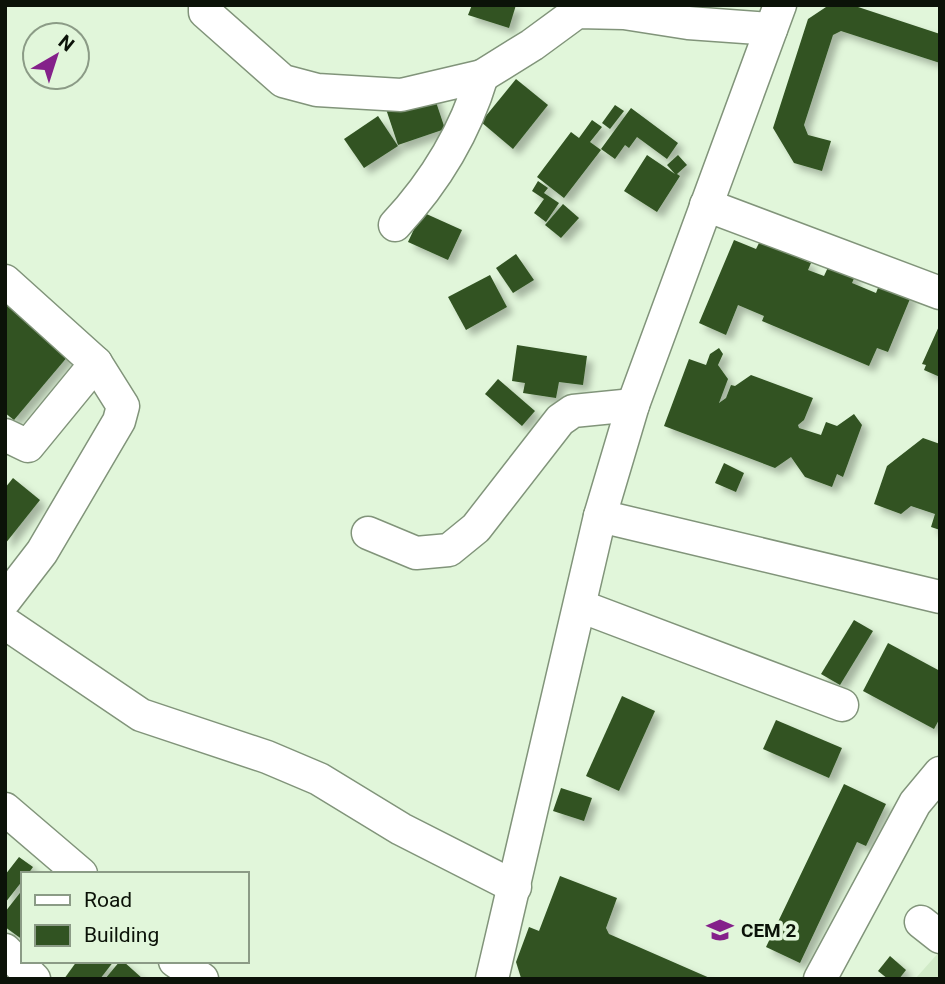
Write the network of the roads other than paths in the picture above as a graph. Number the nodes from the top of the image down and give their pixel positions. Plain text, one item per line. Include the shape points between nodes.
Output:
1 (205, 5) edge
2 (655, 12) edge
3 (775, 17) edge
4 (482, 76) junction
5 (706, 205) junction
6 (395, 225) dead end
7 (5, 281) edge
8 (940, 293) edge
9 (96, 363) junction
10 (633, 405) junction
11 (5, 435) edge
12 (600, 516) junction
13 (368, 533) dead end
14 (940, 597) edge
15 (5, 600) edge
16 (580, 606) junction
17 (5, 623) edge
18 (842, 705) dead end
19 (940, 774) edge
20 (5, 809) edge
21 (79, 872) edge
22 (515, 887) junction
23 (5, 950) edge
24 (178, 963) edge
25 (34, 979) edge
26 (202, 979) edge
27 (492, 979) edge
28 (820, 979) edge

1 - 4 street via 205,12 282,81 317,90 401,95
2 - 3 street
2 - 4 street via 577,12
3 - 5 street
4 - 6 street via 471,113 428,190
5 - 8 street
5 - 10 street
7 - 9 street
9 - 11 street via 28,446
9 - 15 street via 123,406 119,421 41,552
10 - 12 street
10 - 13 street via 573,411 559,420 476,528 449,550 416,553
12 - 14 street
12 - 16 street
16 - 18 street
16 - 22 street
17 - 22 street via 141,715 319,779 401,829
19 - 28 street via 915,803
20 - 21 street
22 - 27 street
23 - 25 street
24 - 26 street

